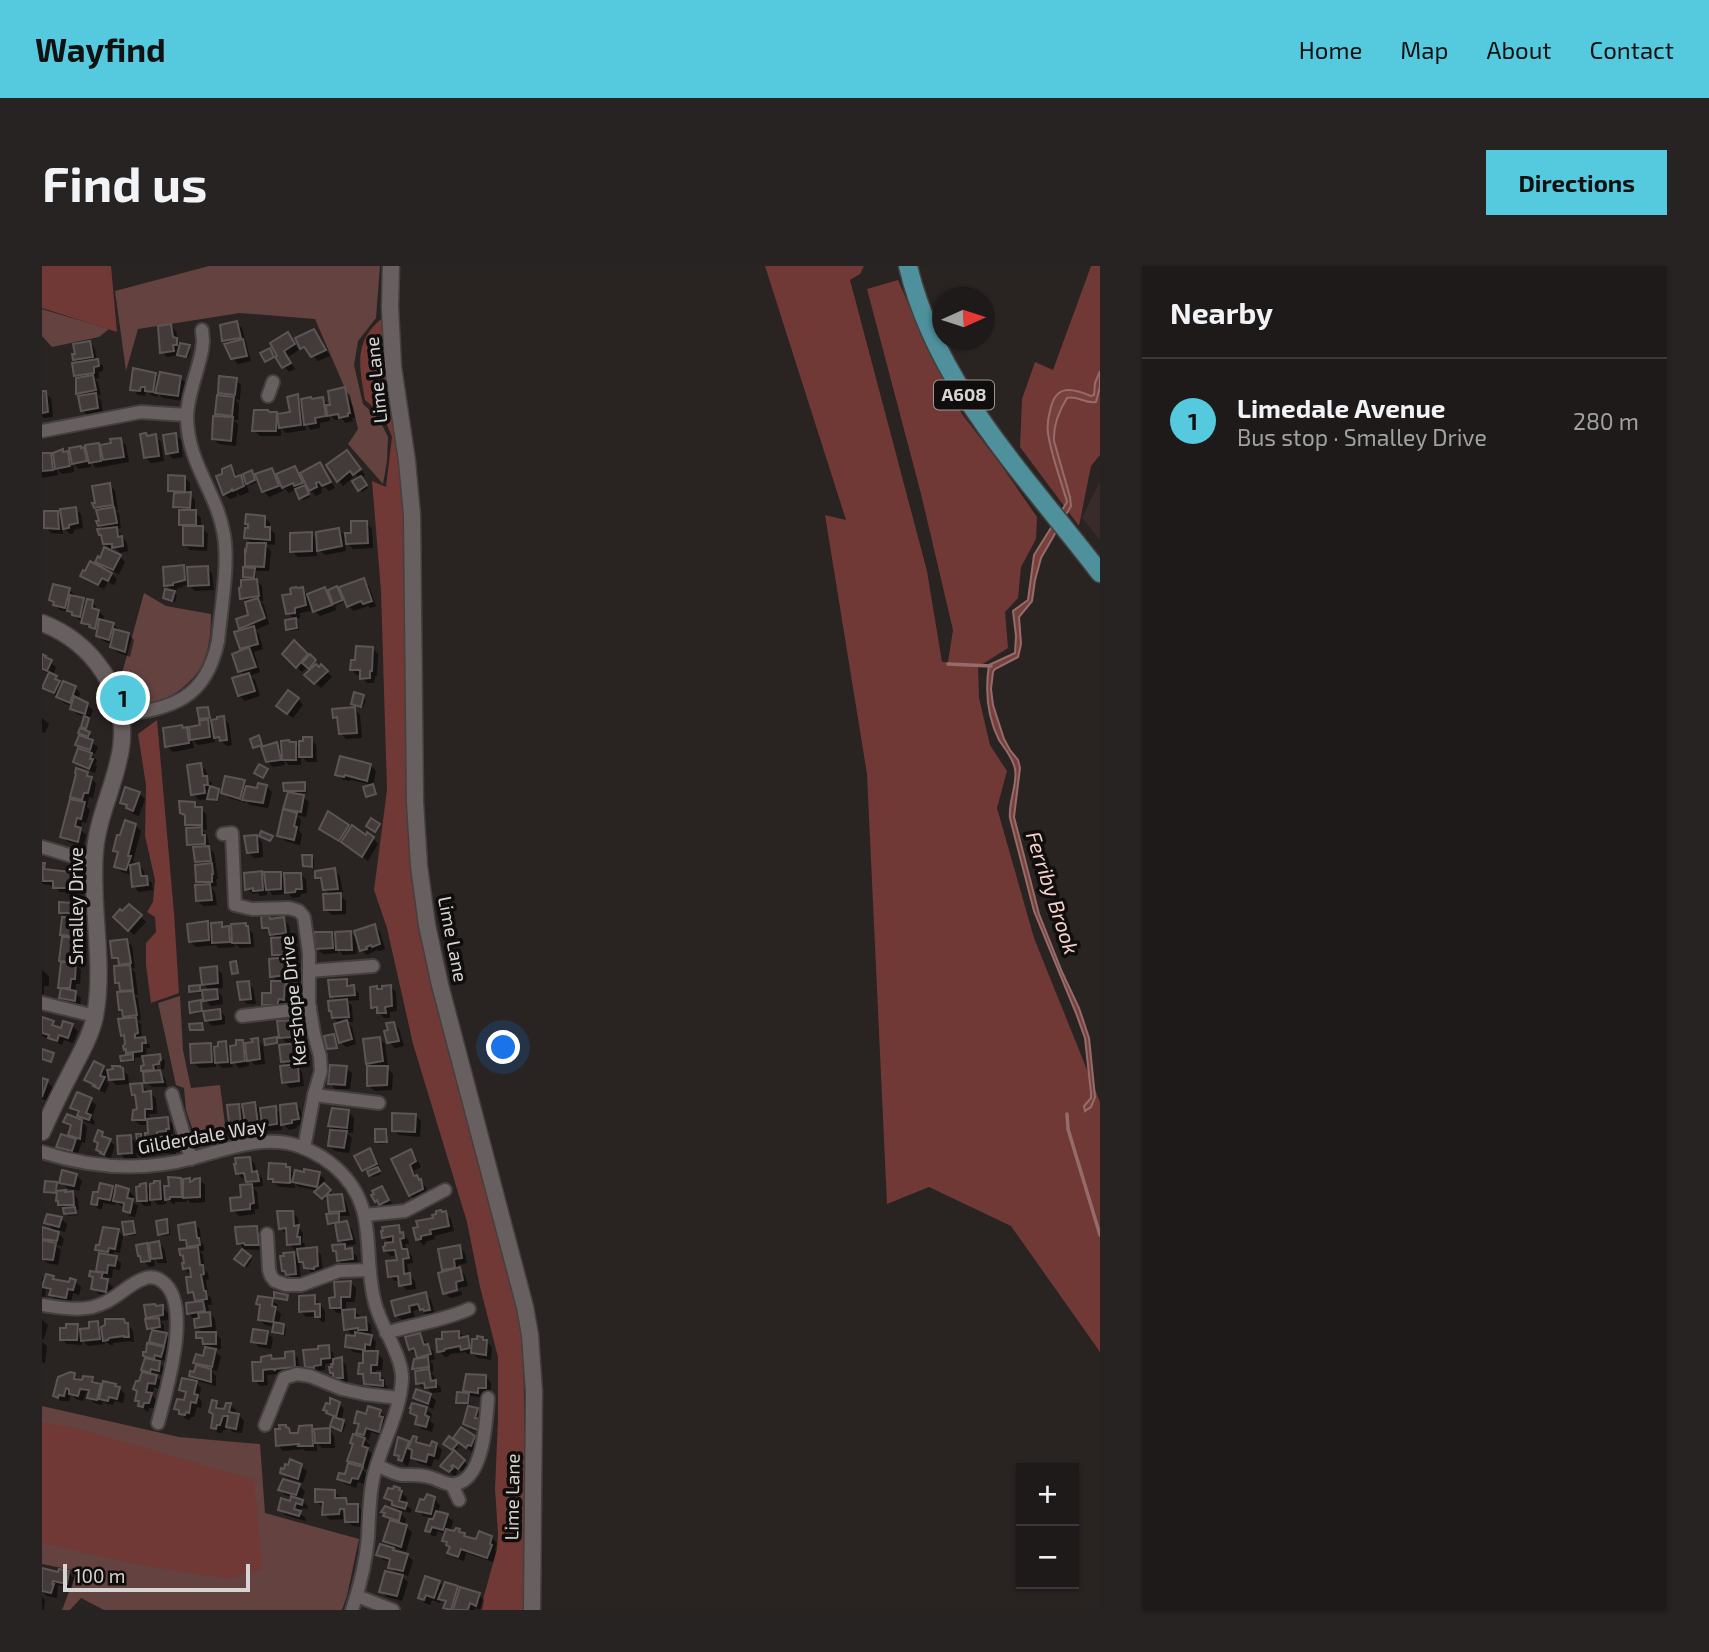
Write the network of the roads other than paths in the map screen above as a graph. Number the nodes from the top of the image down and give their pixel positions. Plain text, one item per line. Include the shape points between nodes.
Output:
1 (391, 266) edge
2 (908, 266) edge
3 (202, 330) dead end
4 (273, 382) dead end
5 (268, 396) dead end
6 (187, 415) junction
7 (42, 431) edge
8 (1100, 573) edge
9 (42, 623) edge
10 (121, 715) junction
11 (223, 834) dead end
12 (42, 846) edge
13 (95, 863) junction
14 (373, 966) dead end
15 (309, 971) junction
16 (42, 1003) edge
17 (310, 1008) junction
18 (94, 1016) junction
19 (242, 1016) dead end
20 (172, 1094) dead end
21 (314, 1095) junction
22 (379, 1103) dead end
23 (42, 1132) edge
24 (304, 1148) junction
25 (42, 1152) edge
26 (191, 1159) junction
27 (445, 1190) dead end
28 (365, 1215) junction
29 (267, 1234) dead end
30 (370, 1270) junction
31 (42, 1306) edge
32 (469, 1309) dead end
33 (386, 1333) junction
34 (399, 1398) junction
35 (488, 1398) dead end
36 (158, 1423) dead end
37 (265, 1425) dead end
38 (377, 1465) junction
39 (452, 1485) junction
40 (459, 1500) dead end
41 (357, 1596) junction
42 (352, 1610) edge
43 (393, 1610) edge
44 (532, 1610) edge

1 - 44 street, Lime Lane via 393,366 412,515 419,866 440,985 530,1335 534,1392
2 - 8 main road, A608 via 928,326 970,404
3 - 6 street via 204,341
4 - 5 street
6 - 7 street via 141,412
6 - 10 street via 192,453 217,508 226,552 215,655 198,685 180,701
9 - 10 street, Smalley Drive via 92,656 111,685
10 - 13 street, Smalley Drive via 121,748 98,830
11 - 15 street, Kershope Drive via 232,833 235,905 299,911 304,917
12 - 13 street
13 - 18 street, Smalley Drive via 98,976
14 - 15 street
15 - 17 street, Kershope Drive
16 - 18 street
17 - 19 street
17 - 21 street, Kershope Drive via 321,1071
18 - 23 street, Smalley Drive
20 - 26 street
21 - 22 street
21 - 24 street, Kershope Drive
24 - 26 street, Gilderdale Way via 256,1143
24 - 28 street, Gilderdale Way via 347,1179
25 - 26 street, Gilderdale Way via 117,1167
27 - 28 street via 405,1211
28 - 30 street, Gilderdale Way
29 - 30 street via 269,1270 275,1282 301,1285 339,1271
30 - 33 street, Gilderdale Way
31 - 36 street via 83,1309 152,1277 167,1285 174,1301 177,1339
32 - 33 street
33 - 34 street, Gilderdale Way via 400,1364
34 - 37 street via 353,1392 297,1374 284,1378
34 - 38 street, Gilderdale Way
35 - 39 street via 486,1428 473,1472
38 - 39 street
38 - 41 street, Gilderdale Way
39 - 40 street
41 - 42 street, Gilderdale Way
41 - 43 street

